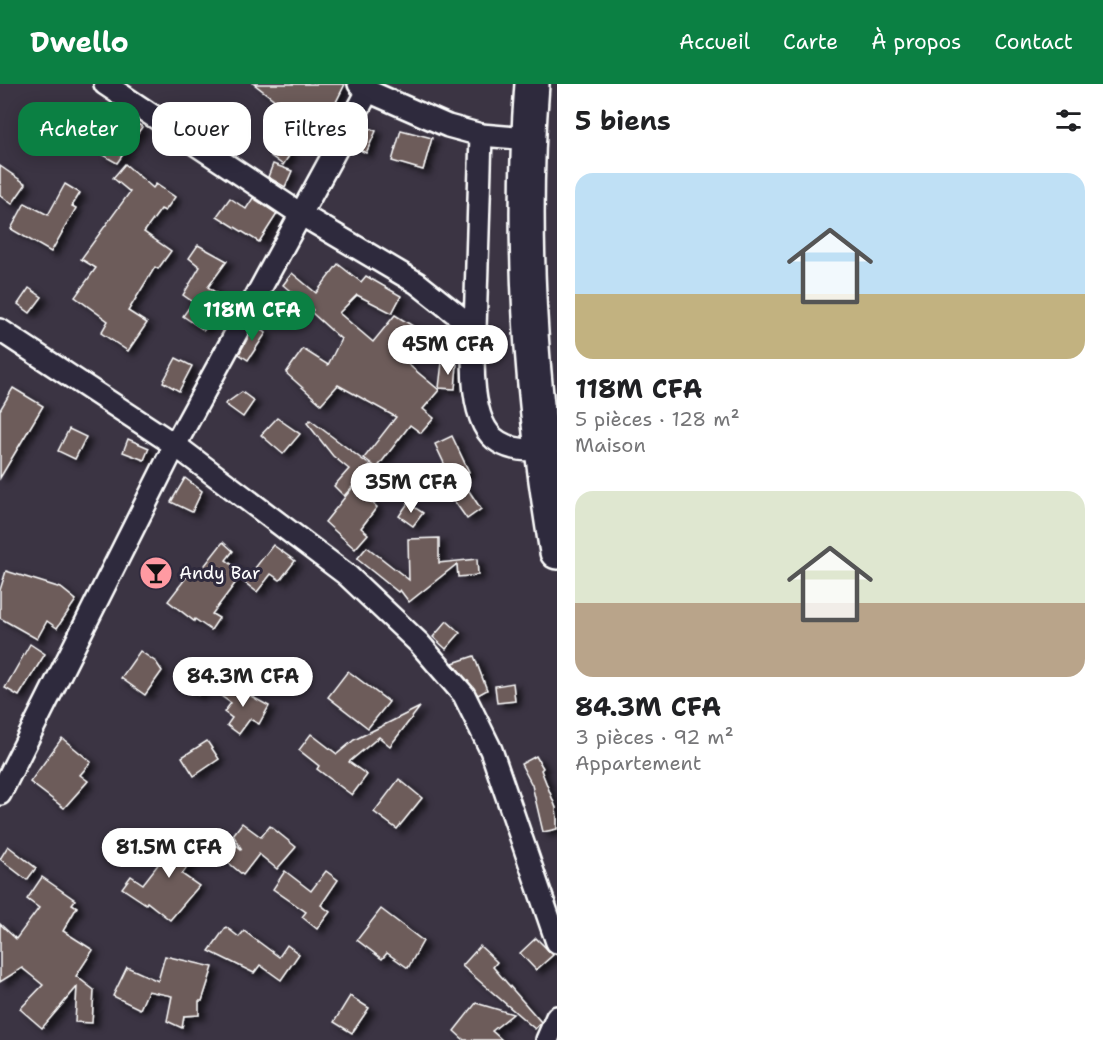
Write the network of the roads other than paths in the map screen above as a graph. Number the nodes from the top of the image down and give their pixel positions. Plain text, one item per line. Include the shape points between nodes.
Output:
1 (105, 84) edge
2 (532, 84) edge
3 (364, 88) edge
4 (481, 135) junction
5 (528, 139) junction
6 (302, 215) junction
7 (475, 328) junction
8 (0, 330) edge
9 (175, 445) junction
10 (540, 450) junction
11 (557, 552) edge
12 (1, 788) edge
13 (557, 942) edge
14 (557, 1017) edge
15 (547, 1040) edge

1 - 6 street
2 - 5 main road
3 - 4 street via 448,126
3 - 6 street
4 - 5 street
4 - 7 street
5 - 10 main road via 530,279
6 - 7 street via 417,283
6 - 9 street
7 - 10 street via 474,390 480,418 497,441 518,449
8 - 9 street
9 - 12 street
9 - 13 street via 347,575 418,643 464,695 490,750
10 - 11 main road
14 - 15 street

